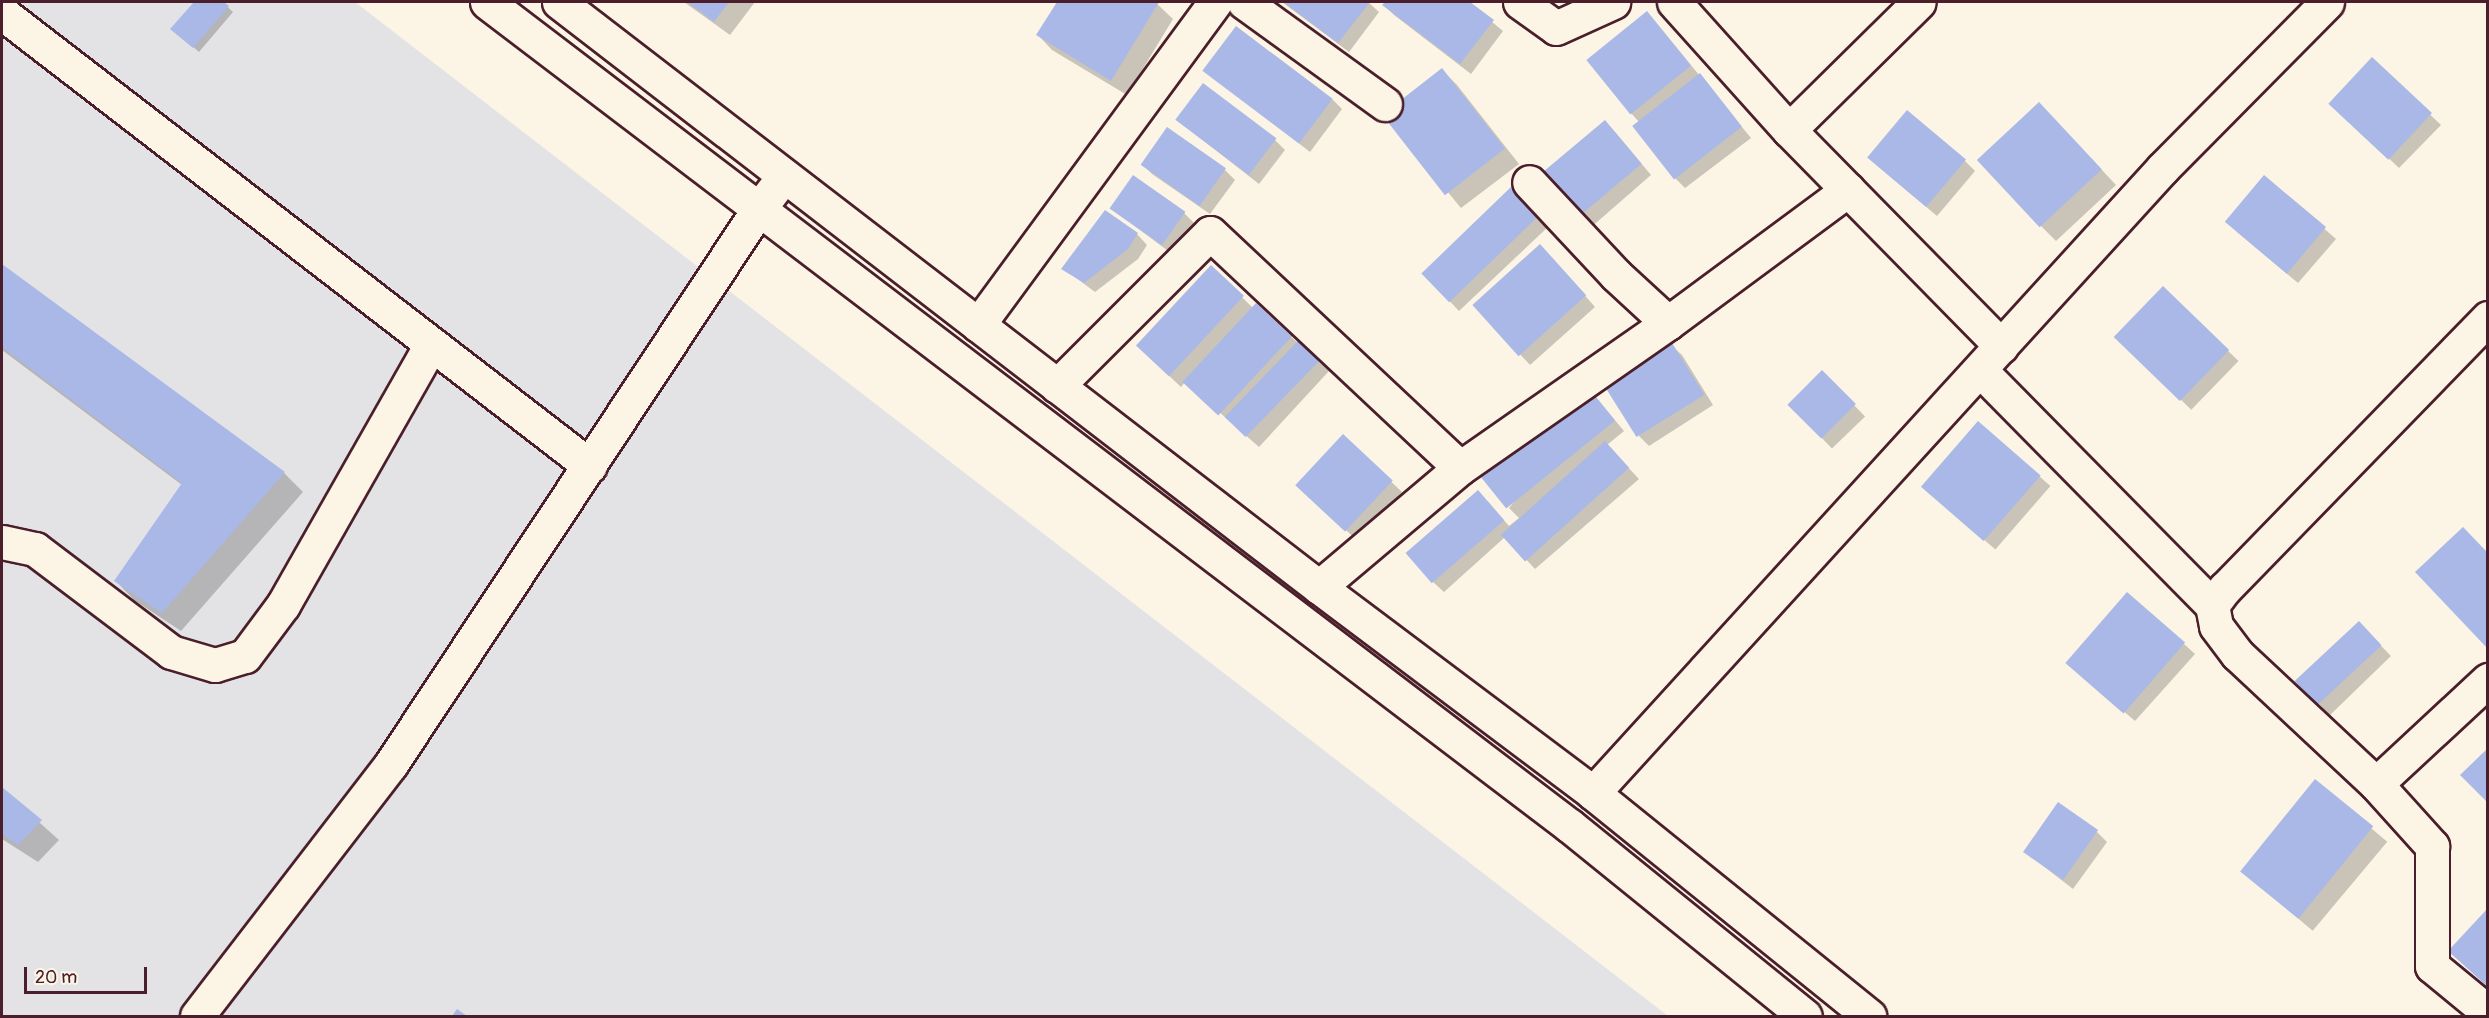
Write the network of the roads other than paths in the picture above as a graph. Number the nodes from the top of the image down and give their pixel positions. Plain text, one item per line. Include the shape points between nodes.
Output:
1 (486, 2) edge
2 (559, 2) edge
3 (1215, 2) edge
4 (1244, 2) edge
5 (1520, 2) edge
6 (1613, 2) edge
7 (1674, 2) edge
8 (1919, 2) edge
9 (2325, 2) edge
10 (2, 13) edge
11 (1385, 104) dead end
12 (1789, 130) junction
13 (784, 176) junction
14 (1529, 182) dead end
15 (1848, 190) junction
16 (758, 210) junction
17 (2487, 318) edge
18 (1668, 323) junction
19 (978, 325) junction
20 (431, 344) junction
21 (1991, 358) junction
22 (1057, 386) junction
23 (590, 466) junction
24 (1460, 468) junction
25 (2, 542) edge
26 (1319, 587) junction
27 (2212, 605) junction
28 (2487, 680) edge
29 (2376, 784) junction
30 (1593, 792) junction
31 (2487, 1012) edge
32 (197, 1017) edge
33 (1805, 1017) edge
34 (1869, 1017) edge

1 - 16 main road
2 - 13 main road
3 - 19 main road
4 - 11 main road
5 - 6 main road via 1556,28
7 - 12 main road
8 - 12 main road
9 - 21 main road via 2163,168
10 - 20 main road
12 - 15 main road
13 - 16 main road
13 - 19 main road
14 - 18 main road via 1616,275
15 - 18 main road
15 - 21 main road
16 - 23 main road
16 - 33 main road via 1560,819
17 - 27 main road
18 - 24 main road
19 - 22 main road
20 - 23 main road
20 - 25 main road via 283,604 246,656 215,665 171,652 35,549
21 - 27 main road
21 - 30 main road
22 - 24 main road via 1210,233
22 - 26 main road
23 - 32 main road via 391,764
24 - 26 main road
26 - 30 main road
27 - 29 main road via 2216,626 2237,654
28 - 29 main road
29 - 31 main road via 2432,846 2432,966
30 - 34 main road

